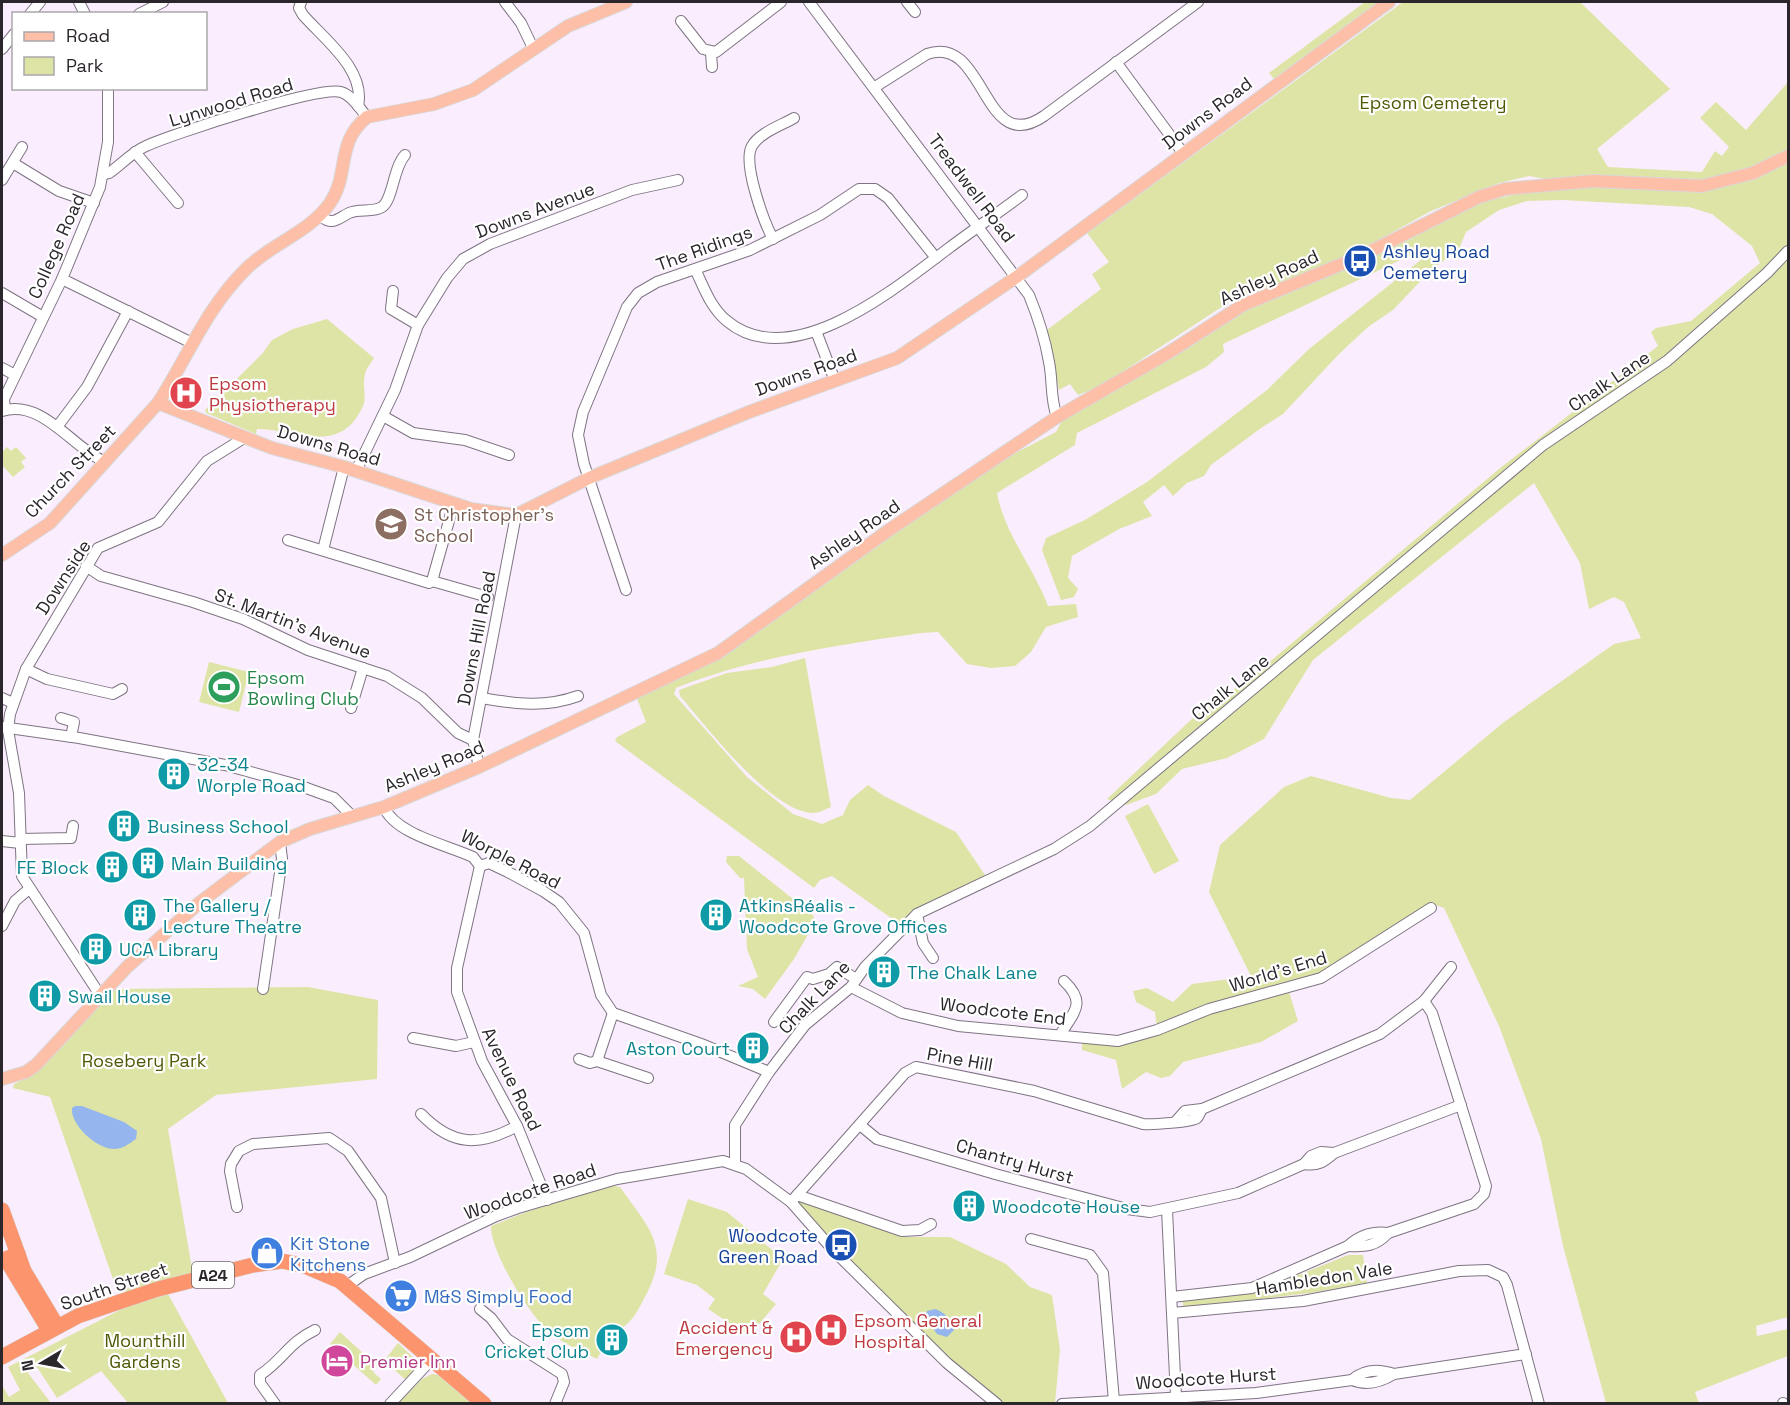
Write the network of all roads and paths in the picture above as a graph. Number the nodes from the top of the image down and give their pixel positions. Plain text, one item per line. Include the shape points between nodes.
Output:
1 (163, 2) edge
2 (301, 2) edge
3 (505, 2) edge
4 (626, 2) edge
5 (781, 2) edge
6 (809, 2) edge
7 (908, 2) edge
8 (1198, 2) edge
9 (1389, 2) edge
10 (143, 12) edge
11 (915, 12) dead end
12 (681, 21) dead end
13 (12, 36) edge
14 (533, 48) junction
15 (2, 49) edge
16 (711, 53) junction
17 (1116, 62) junction
18 (712, 67) dead end
19 (875, 87) junction
20 (108, 90) edge
21 (358, 106) junction
22 (367, 117) junction
23 (794, 118) dead end
24 (22, 147) dead end
25 (135, 152) junction
26 (1183, 153) junction
27 (405, 155) dead end
28 (1788, 156) edge
29 (13, 163) junction
30 (104, 174) junction
31 (2, 180) edge
32 (678, 180) dead end
33 (1022, 195) dead end
34 (94, 203) junction
35 (178, 203) dead end
36 (320, 216) junction
37 (980, 225) junction
38 (773, 239) junction
39 (1788, 251) edge
40 (936, 258) junction
41 (696, 271) junction
42 (1018, 276) junction
43 (62, 279) junction
44 (393, 291) dead end
45 (2, 293) edge
46 (128, 311) junction
47 (43, 317) junction
48 (417, 325) junction
49 (816, 331) junction
50 (192, 343) junction
51 (2, 368) edge
52 (15, 375) junction
53 (835, 381) junction
54 (158, 403) junction
55 (3, 410) edge
56 (383, 416) junction
57 (1057, 417) junction
58 (57, 427) junction
59 (244, 438) junction
60 (508, 455) dead end
61 (104, 461) junction
62 (344, 467) junction
63 (356, 471) junction
64 (589, 478) junction
65 (454, 503) junction
66 (516, 515) junction
67 (288, 540) dead end
68 (323, 550) junction
69 (2, 555) edge
70 (86, 566) junction
71 (432, 580) junction
72 (626, 590) dead end
73 (488, 597) dead end
74 (363, 668) junction
75 (26, 669) junction
76 (122, 689) dead end
77 (578, 696) dead end
78 (2, 698) edge
79 (481, 698) junction
80 (13, 703) junction
81 (351, 708) dead end
82 (61, 718) dead end
83 (5, 727) edge
84 (25, 729) junction
85 (71, 736) junction
86 (473, 740) junction
87 (13, 751) junction
88 (479, 767) junction
89 (384, 807) junction
90 (352, 816) junction
91 (73, 826) dead end
92 (2, 841) edge
93 (20, 841) junction
94 (280, 842) junction
95 (480, 866) junction
96 (29, 889) junction
97 (1431, 908) dead end
98 (917, 914) junction
99 (2, 926) edge
100 (933, 957) dead end
101 (1451, 967) dead end
102 (1064, 981) dead end
103 (853, 983) junction
104 (263, 989) dead end
105 (100, 995) junction
106 (1424, 1001) junction
107 (614, 1013) junction
108 (774, 1022) dead end
109 (1157, 1030) joint
110 (1060, 1035) junction
111 (413, 1038) dead end
112 (474, 1042) junction
113 (579, 1059) dead end
114 (597, 1061) junction
115 (770, 1072) junction
116 (648, 1078) dead end
117 (2, 1079) edge
118 (1461, 1105) junction
119 (421, 1114) dead end
120 (860, 1125) junction
121 (517, 1126) junction
122 (735, 1164) junction
123 (794, 1199) junction
124 (547, 1200) junction
125 (237, 1207) dead end
126 (2, 1210) edge
127 (1167, 1210) junction
128 (931, 1224) dead end
129 (1031, 1239) dead end
130 (12, 1257) junction
131 (395, 1263) junction
132 (347, 1286) junction
133 (42, 1297) junction
134 (1172, 1297) junction
135 (480, 1309) dead end
136 (1172, 1313) junction
137 (78, 1316) junction
138 (53, 1328) junction
139 (315, 1330) dead end
140 (1526, 1354) junction
141 (2, 1357) edge
142 (431, 1360) junction
143 (1176, 1397) junction
144 (1114, 1401) junction
145 (275, 1404) edge
146 (390, 1404) edge
147 (484, 1404) edge
148 (555, 1404) edge
149 (997, 1404) edge
150 (1062, 1404) edge
151 (1539, 1404) edge

1 - 10 street
2 - 21 street via 303,15 357,79
3 - 14 street
4 - 14 main road via 581,19
5 - 16 street
6 - 19 street, Treadwell Road
7 - 11 street
8 - 17 street
9 - 26 main road, Downs Road
12 - 16 street via 703,49
13 - 15 street
14 - 22 main road via 455,98
16 - 18 street
17 - 19 street via 1036,121 1020,125 1000,117 952,52 927,54
17 - 26 street
19 - 37 street, Treadwell Road
20 - 30 street, College Road
21 - 22 street, Lynwood Road
21 - 25 street, Lynwood Road via 340,92 308,95
22 - 36 main road via 348,140 339,186
23 - 38 street via 756,141 749,154 760,207
24 - 29 street
25 - 30 street, Lynwood Road
25 - 35 street
26 - 42 main road, Downs Road
27 - 36 street via 396,167 387,202 382,207 354,211 334,222
28 - 57 main road, Ashley Road via 1753,173 1702,186 1593,181 1532,185 1479,197 1359,257 1243,305
29 - 31 street
29 - 34 street via 59,191
30 - 34 street, College Road
32 - 48 street, Downs Avenue via 632,190 472,252 447,278
33 - 37 street
34 - 43 street, College Road
36 - 50 main road, Church Street via 248,267 216,302
37 - 40 street
37 - 42 street, Treadwell Road
38 - 40 street, The Ridings via 820,215 851,192 867,188 888,198
38 - 41 street, The Ridings
39 - 98 street, Chalk Lane via 1667,361 1543,445 1090,826 1054,849
40 - 49 street via 885,295
41 - 49 street via 714,307 739,328 772,338
41 - 64 street, The Ridings via 657,282 638,293 627,307 579,425 579,445
42 - 53 main road, Downs Road via 897,358
42 - 57 street, Treadwell Road via 1042,328
43 - 46 street
43 - 47 street, College Road
44 - 48 street via 391,309
45 - 47 street
46 - 50 street
46 - 58 street via 87,387
47 - 52 street, College Road
48 - 56 street, Downs Avenue
49 - 53 street
50 - 54 main road, Church Street
51 - 52 street
52 - 55 street, College Road
53 - 64 main road, Downs Road
54 - 59 main road, Downs Road
54 - 61 main road, Church Street
55 - 58 street via 23,410
56 - 60 street via 413,433 465,440
56 - 63 street, Downs Avenue
57 - 88 main road, Ashley Road via 889,530 718,653
58 - 61 street
59 - 62 main road, Downs Road
59 - 70 street, Downside via 207,461 158,522 102,544
61 - 69 main road, Church Street via 50,523
62 - 63 main road, Downs Road
62 - 68 street
63 - 65 main road, Downs Road
64 - 66 main road, Downs Road
64 - 72 street, The Ridings
65 - 66 main road, Downs Road via 488,513
65 - 71 street
66 - 79 street, Downs Hill Road
67 - 68 street
68 - 71 street via 429,583
70 - 74 street, St. Martin's Avenue via 101,576 243,619 308,650
70 - 75 street, Downside
71 - 73 street
74 - 81 street
74 - 86 street, St. Martin's Avenue via 406,687 458,733
75 - 76 street via 47,679 113,694
75 - 80 street, Downside
77 - 79 street via 544,705
78 - 80 street
79 - 86 street, Downs Hill Road
80 - 83 street, Downside
82 - 85 street via 74,722
83 - 84 street
83 - 87 street
84 - 85 street
84 - 87 street via 18,734
85 - 90 street via 219,764 298,785 334,798
86 - 88 street, Downs Hill Road
87 - 93 street
88 - 89 main road, Ashley Road
89 - 90 main road, Ashley Road
89 - 95 street, Worple Road via 404,829 473,856
90 - 94 main road, Ashley Road
91 - 93 street via 71,838
92 - 93 street
93 - 96 street via 22,876
94 - 104 street via 282,860
94 - 105 main road, Ashley Road via 199,903
95 - 107 street, Worple Road via 489,864 508,872 559,902 584,933 601,995
95 - 112 street, Avenue Road via 456,973 460,1004
96 - 99 street via 15,901
96 - 105 street
97 - 109 street, World's End via 1322,978 1209,1009
98 - 100 street via 923,944
98 - 103 street, Chalk Lane
101 - 106 street, Pine Hill
102 - 110 street via 1076,992 1078,1002
103 - 108 street, Woodcote End via 837,967 813,980 807,977
103 - 110 street, Woodcote End via 888,1008 924,1018 958,1026
103 - 115 street, Chalk Lane via 805,1025
105 - 117 main road, Ashley Road via 36,1065
106 - 118 street via 1432,1013
106 - 120 street, Pine Hill via 1380,1035 1202,1109 1185,1111 1177,1120 1160,1125 1143,1124 1034,1091 916,1067 904,1073
107 - 114 street
107 - 115 street
109 - 110 street, Woodcote End via 1118,1041
111 - 112 street via 456,1046
112 - 121 street, Avenue Road
113 - 114 street
114 - 116 street
115 - 122 street, Chalk Lane via 735,1125
118 - 127 street, Chantry Hurst via 1334,1153 1321,1152 1304,1164 1238,1193
118 - 134 street via 1486,1186 1474,1204 1388,1233 1379,1243 1348,1246 1252,1288
119 - 121 street via 450,1136 470,1141 492,1139
120 - 123 street, Pine Hill
120 - 127 street, Chantry Hurst via 877,1139 995,1174 1127,1209
121 - 124 street, Avenue Road
122 - 123 street
122 - 124 street, Woodcote Road via 715,1160 683,1169 646,1172
123 - 128 street via 902,1231 920,1230
123 - 149 street via 834,1251 947,1363
124 - 131 street, Woodcote Road via 496,1216
125 - 131 street via 231,1164 239,1151 253,1144 328,1138 342,1145 381,1198
126 - 130 highway
127 - 134 street
129 - 144 street via 1090,1256 1103,1273
130 - 133 highway
130 - 138 highway
131 - 132 street, Woodcote Road via 364,1274
132 - 137 highway, South Street / A24 via 305,1266 270,1262 158,1289
132 - 142 highway, A24
133 - 137 highway
133 - 138 highway
134 - 136 street
135 - 148 street via 507,1339 562,1374 564,1382
136 - 140 street, Hambledon Vale via 1304,1301 1480,1270 1496,1273 1507,1284
136 - 143 street
137 - 138 highway, South Street / A24
138 - 141 highway, South Street / A24
139 - 145 street via 291,1344 278,1362 260,1375 260,1383
140 - 143 street, Woodcote Hurst via 1394,1374 1382,1370 1362,1372 1352,1380 1257,1393
140 - 151 street
142 - 146 street
142 - 147 highway, A24
143 - 144 street, Woodcote Hurst
144 - 150 street, Woodcote Hurst

